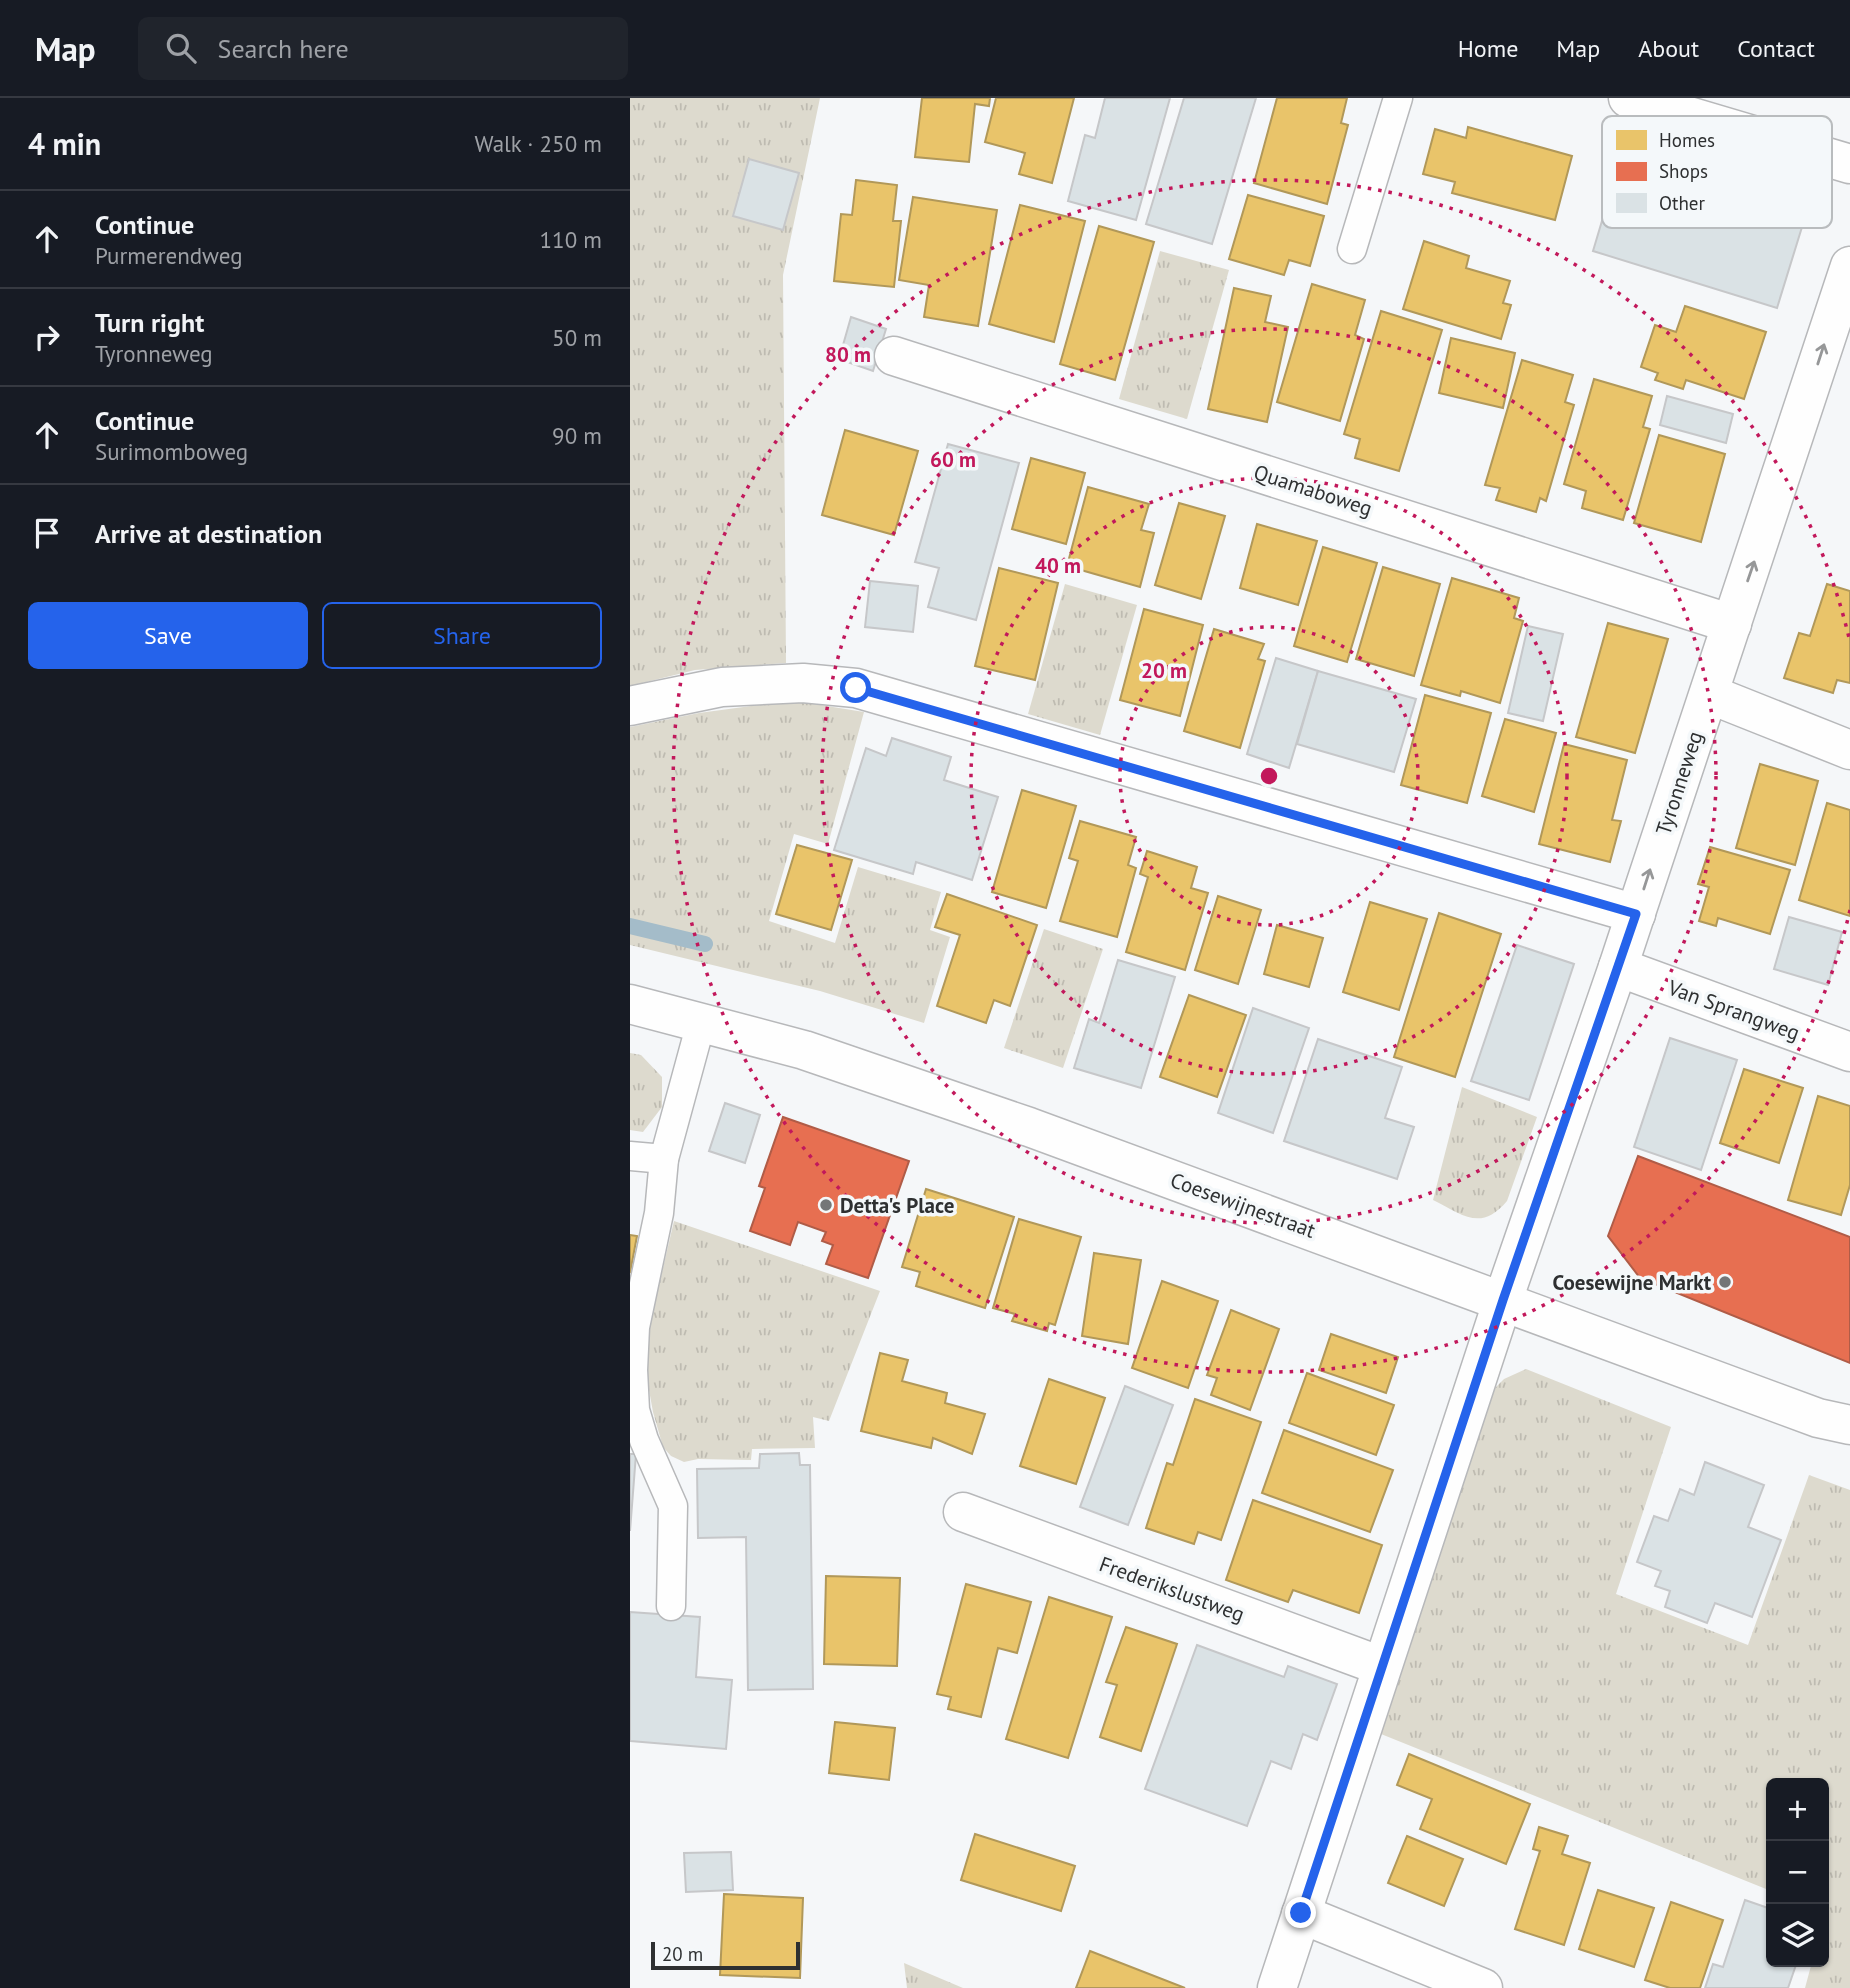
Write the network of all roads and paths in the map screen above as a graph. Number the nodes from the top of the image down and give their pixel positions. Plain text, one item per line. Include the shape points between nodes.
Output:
1 (1398, 98) edge
2 (1628, 98) edge
3 (1689, 116) edge
4 (1832, 159) edge
5 (1850, 164) edge
6 (1352, 249) dead end
7 (1850, 266) edge
8 (894, 356) dead end
9 (1732, 624) junction
10 (1709, 694) junction
11 (630, 706) edge
12 (1850, 750) edge
13 (1636, 914) junction
14 (1618, 967) junction
15 (630, 1004) edge
16 (701, 1023) junction
17 (1850, 1052) edge
18 (630, 1156) edge
19 (664, 1159) junction
20 (1503, 1300) junction
21 (1850, 1425) edge
22 (963, 1512) dead end
23 (671, 1606) dead end
24 (1381, 1666) junction
25 (1301, 1913) junction
26 (1277, 1988) edge
27 (1483, 1988) edge

1 - 6 lane
2 - 3 street
4 - 5 street
9 -> 7 street, Tyronneweg
8 - 9 street, Quamaboweg
9 - 10 street, Tyronneweg
10 - 12 street
13 -> 10 street, Tyronneweg
11 - 13 street via 722,687 803,683 856,688
13 - 14 street, Tyronneweg
14 - 17 street, Van Sprangweg
14 - 20 street, Tyronneweg
15 - 16 street, Coesewijnestraat
16 - 19 lane
16 - 20 street, Coesewijnestraat via 804,1050 1029,1126
18 - 19 lane
19 - 23 lane via 659,1213 635,1327 633,1370 635,1410 673,1506
20 - 21 street, Coesewijnestraat via 1818,1418
20 - 24 street, Tyronneweg
22 - 24 street, Frederikslustweg
24 - 25 street, Tyronneweg
25 - 26 street, Tyronneweg
25 - 27 street

